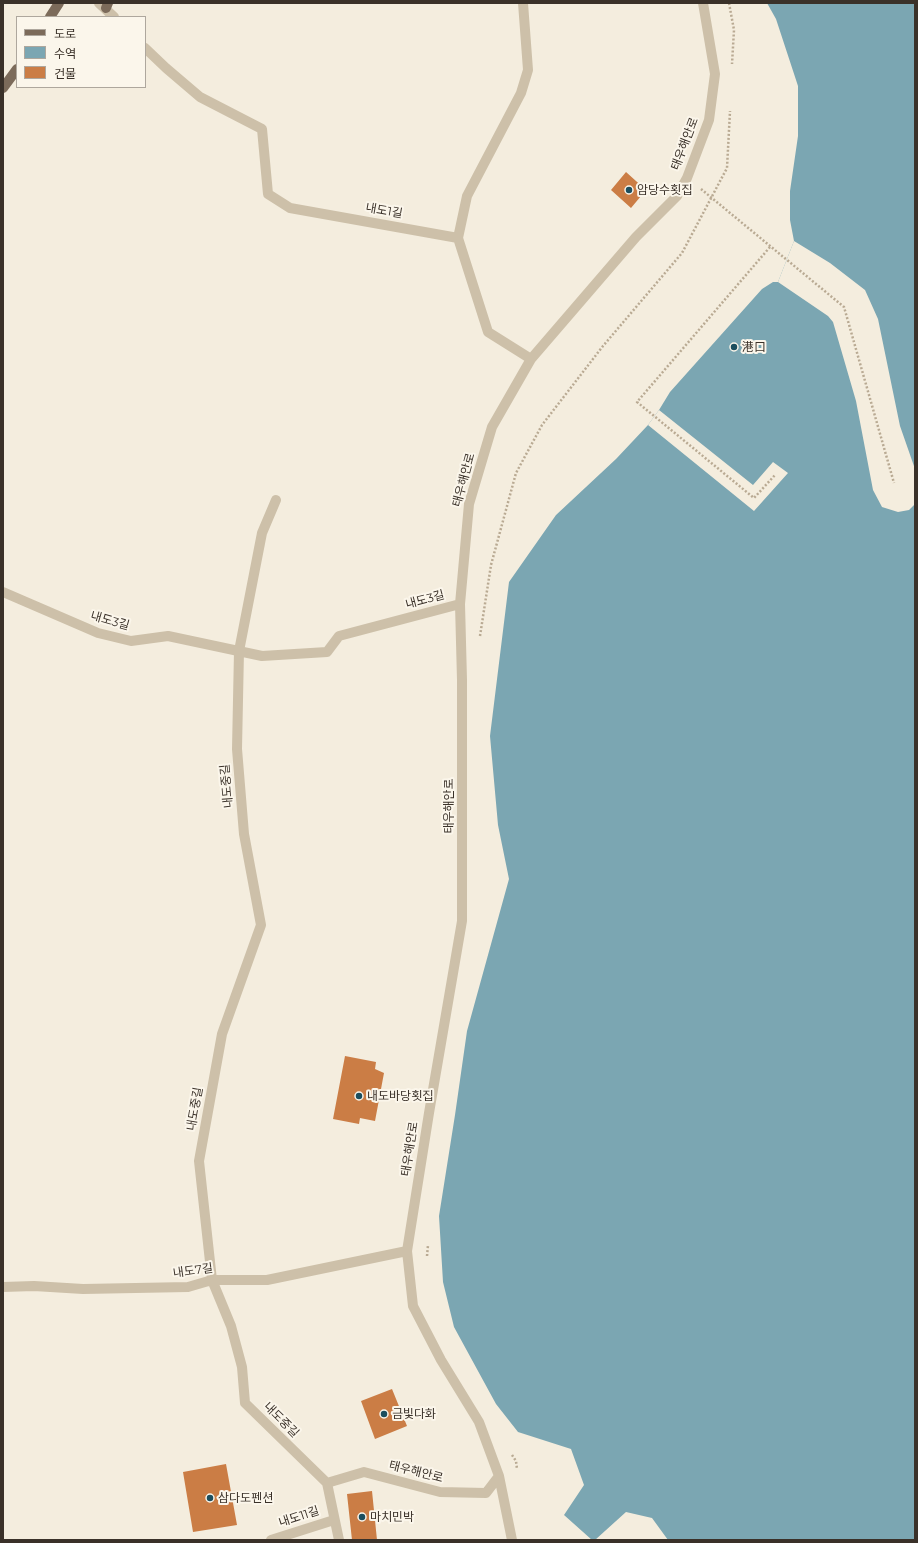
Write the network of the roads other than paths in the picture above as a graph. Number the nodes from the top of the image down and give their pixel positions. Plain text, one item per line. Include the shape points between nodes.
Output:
1 (59, 3) edge
2 (523, 3) edge
3 (703, 3) edge
4 (104, 5) edge
5 (51, 16) edge
6 (113, 16) edge
7 (146, 49) edge
8 (16, 69) edge
9 (3, 88) edge
10 (458, 238) junction
11 (531, 359) junction
12 (276, 500) dead end
13 (3, 592) edge
14 (460, 604) junction
15 (238, 651) junction
16 (408, 1251) junction
17 (212, 1280) junction
18 (3, 1288) edge
19 (499, 1476) junction
20 (327, 1483) junction
21 (334, 1520) junction
22 (271, 1540) edge
23 (339, 1540) edge
24 (512, 1540) edge

1 - 5 main road
2 - 10 street via 528,70 521,93 467,196
3 - 11 street, 태우해안로 via 715,74 709,120 687,178 676,196 636,237
4 - 6 street
7 - 10 street, 내도1길 via 200,97 262,129 268,194 290,208
8 - 9 main road
10 - 11 street via 488,332
11 - 14 street, 태우해안로 via 492,427 469,504
12 - 15 street via 262,533
13 - 15 street, 내도3길 via 98,633 130,641 168,636
14 - 15 street, 내도3길 via 339,636 327,652 262,656
14 - 16 street, 태우해안로 via 462,921
15 - 17 street, 내도중길 via 238,757 244,834 261,925 222,1034 199,1161
16 - 17 street, 내도7길 via 267,1280
16 - 19 street, 태우해안로 via 413,1306 441,1360 479,1422
17 - 18 street, 내도7길 via 188,1287
17 - 20 street, 내도중길 via 231,1326 242,1367 245,1403
19 - 20 street, 태우해안로 via 486,1493 440,1492 364,1472
19 - 24 street
20 - 21 street
21 - 22 street, 내도11길
21 - 23 street

